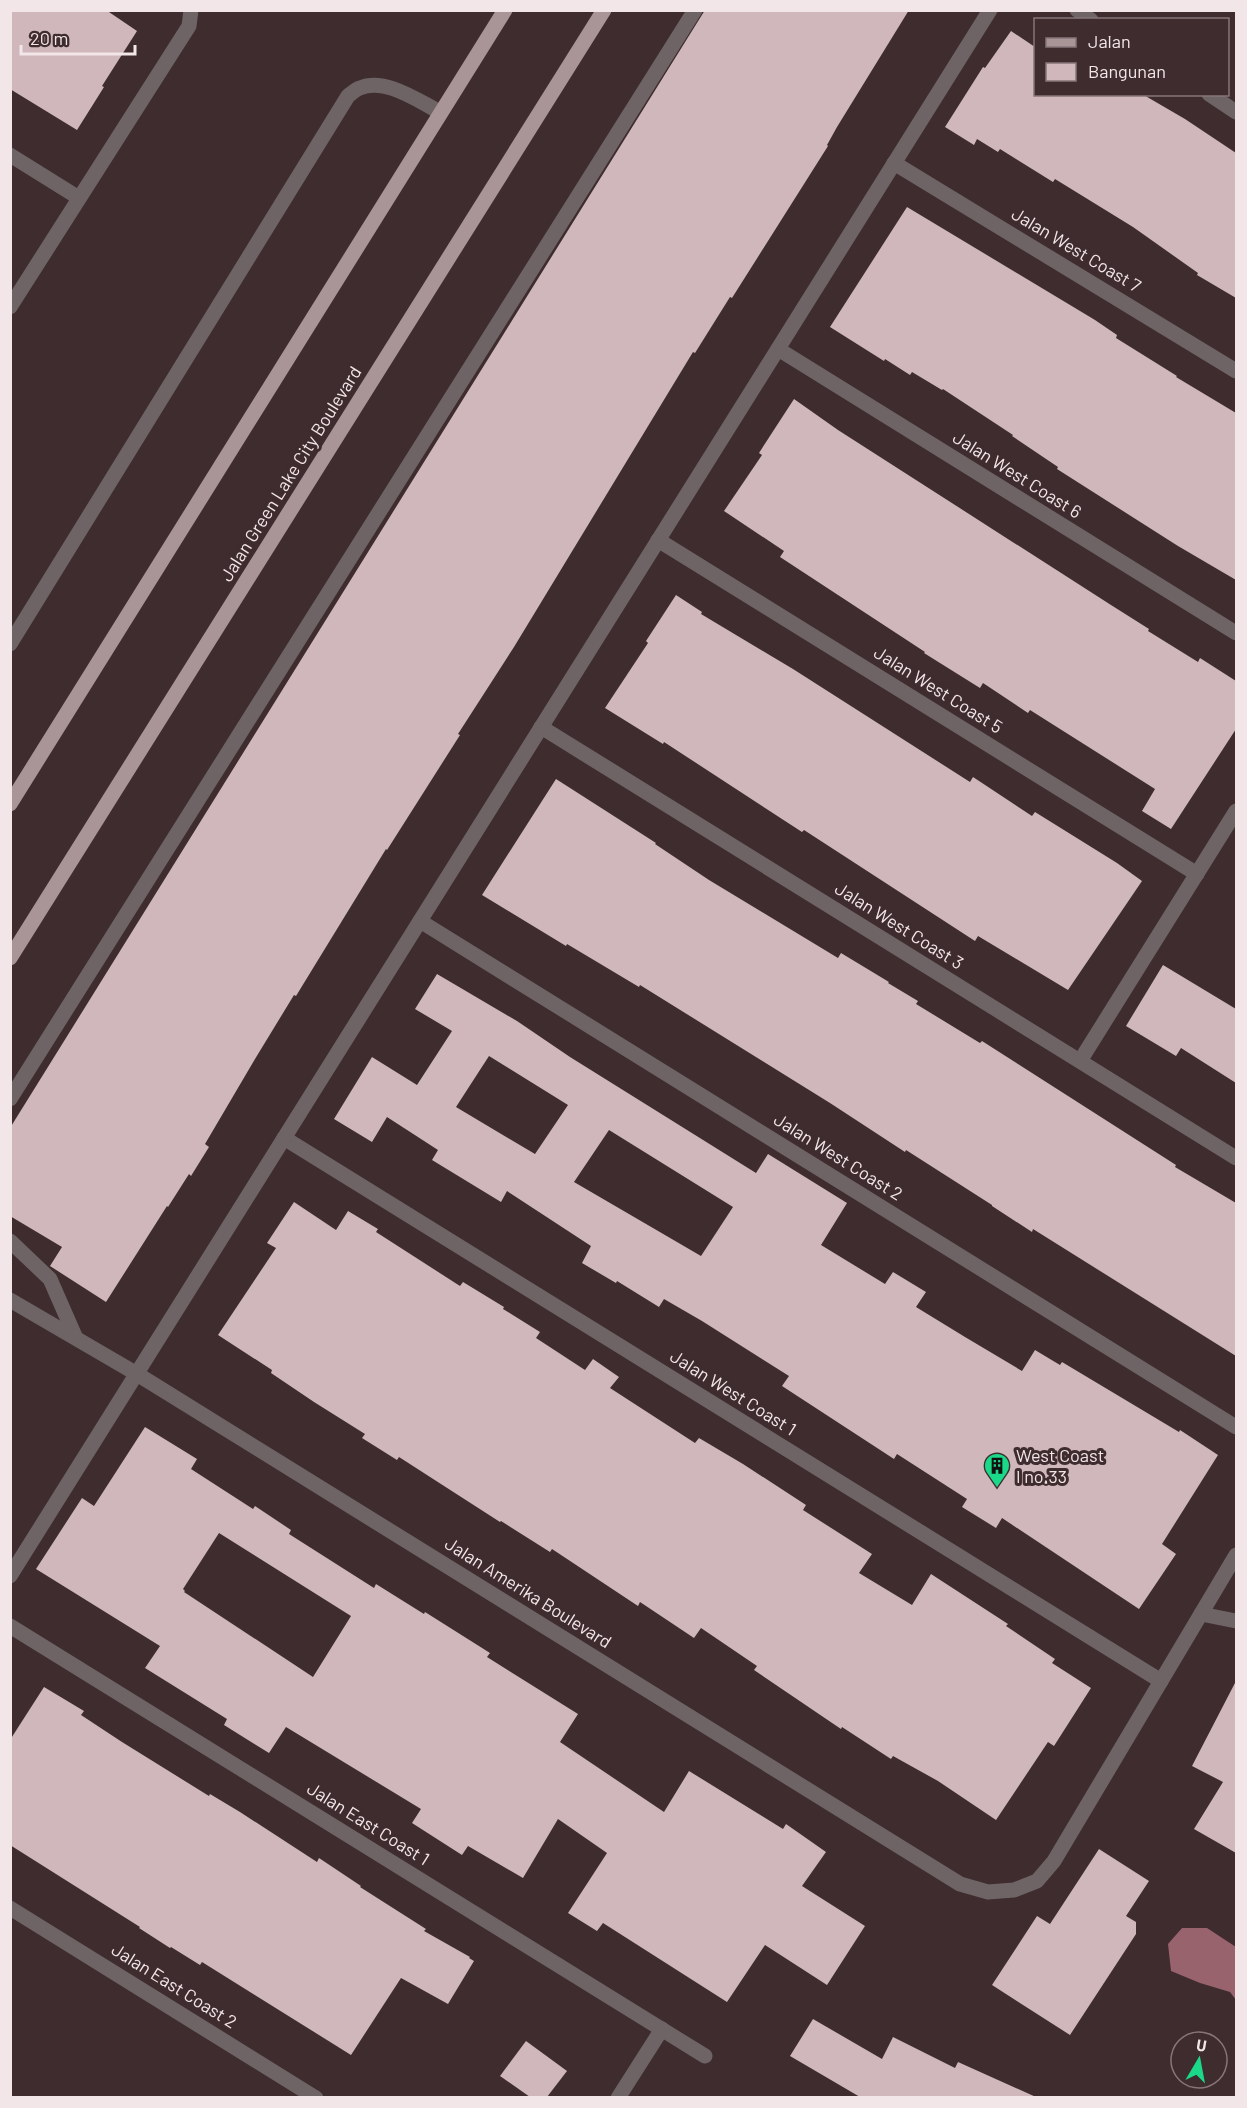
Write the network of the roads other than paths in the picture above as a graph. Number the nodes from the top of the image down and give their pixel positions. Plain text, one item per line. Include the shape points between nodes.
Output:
1 (192, 10) edge
2 (505, 10) edge
3 (604, 10) edge
4 (695, 10) edge
5 (990, 10) edge
6 (1212, 96) edge
7 (440, 112) junction
8 (1236, 112) edge
9 (10, 155) edge
10 (894, 163) junction
11 (78, 198) junction
12 (10, 307) edge
13 (778, 349) junction
14 (1236, 371) edge
15 (658, 540) junction
16 (1236, 633) edge
17 (10, 644) edge
18 (541, 727) junction
19 (10, 804) edge
20 (1236, 810) edge
21 (1197, 874) junction
22 (420, 921) junction
23 (10, 958) edge
24 (1080, 1061) junction
25 (10, 1099) edge
26 (284, 1138) junction
27 (1236, 1158) edge
28 (10, 1241) edge
29 (10, 1300) edge
30 (75, 1336) junction
31 (137, 1374) junction
32 (1236, 1426) edge
33 (1236, 1555) edge
34 (10, 1576) edge
35 (1202, 1614) junction
36 (1236, 1621) edge
37 (10, 1626) edge
38 (1161, 1681) junction
39 (10, 1908) edge
40 (662, 2030) junction
41 (705, 2056) dead end
42 (316, 2097) edge
43 (618, 2097) edge

1 - 11 street via 189,26
2 - 7 main road
3 - 23 main road, Jalan Green Lake City Boulevard
4 - 25 street
5 - 10 street
6 - 8 street
7 - 17 street via 384,86 359,88 348,96
7 - 19 main road
9 - 11 street
10 - 13 street
10 - 14 street, Jalan West Coast 7
11 - 12 street
13 - 15 street
13 - 16 street, Jalan West Coast 6
15 - 18 street
15 - 21 street, Jalan West Coast 5
18 - 22 street
18 - 24 street, Jalan West Coast 3
20 - 21 street
21 - 24 street
22 - 26 street
22 - 32 street, Jalan West Coast 2
24 - 27 street, Jalan West Coast 3
26 - 31 street
26 - 38 street, Jalan West Coast 1
28 - 30 street via 50,1279
29 - 30 street, Jalan Amerika Boulevard
30 - 31 street, Jalan Amerika Boulevard
31 - 34 street
31 - 38 street, Jalan Amerika Boulevard via 960,1884 988,1892 1014,1890 1037,1881 1054,1861
33 - 35 street, Jalan Amerika Boulevard
35 - 36 street
35 - 38 street, Jalan Amerika Boulevard
37 - 40 street, Jalan East Coast 1
39 - 42 street, Jalan East Coast 2
40 - 41 street, Jalan East Coast 1
40 - 43 street

